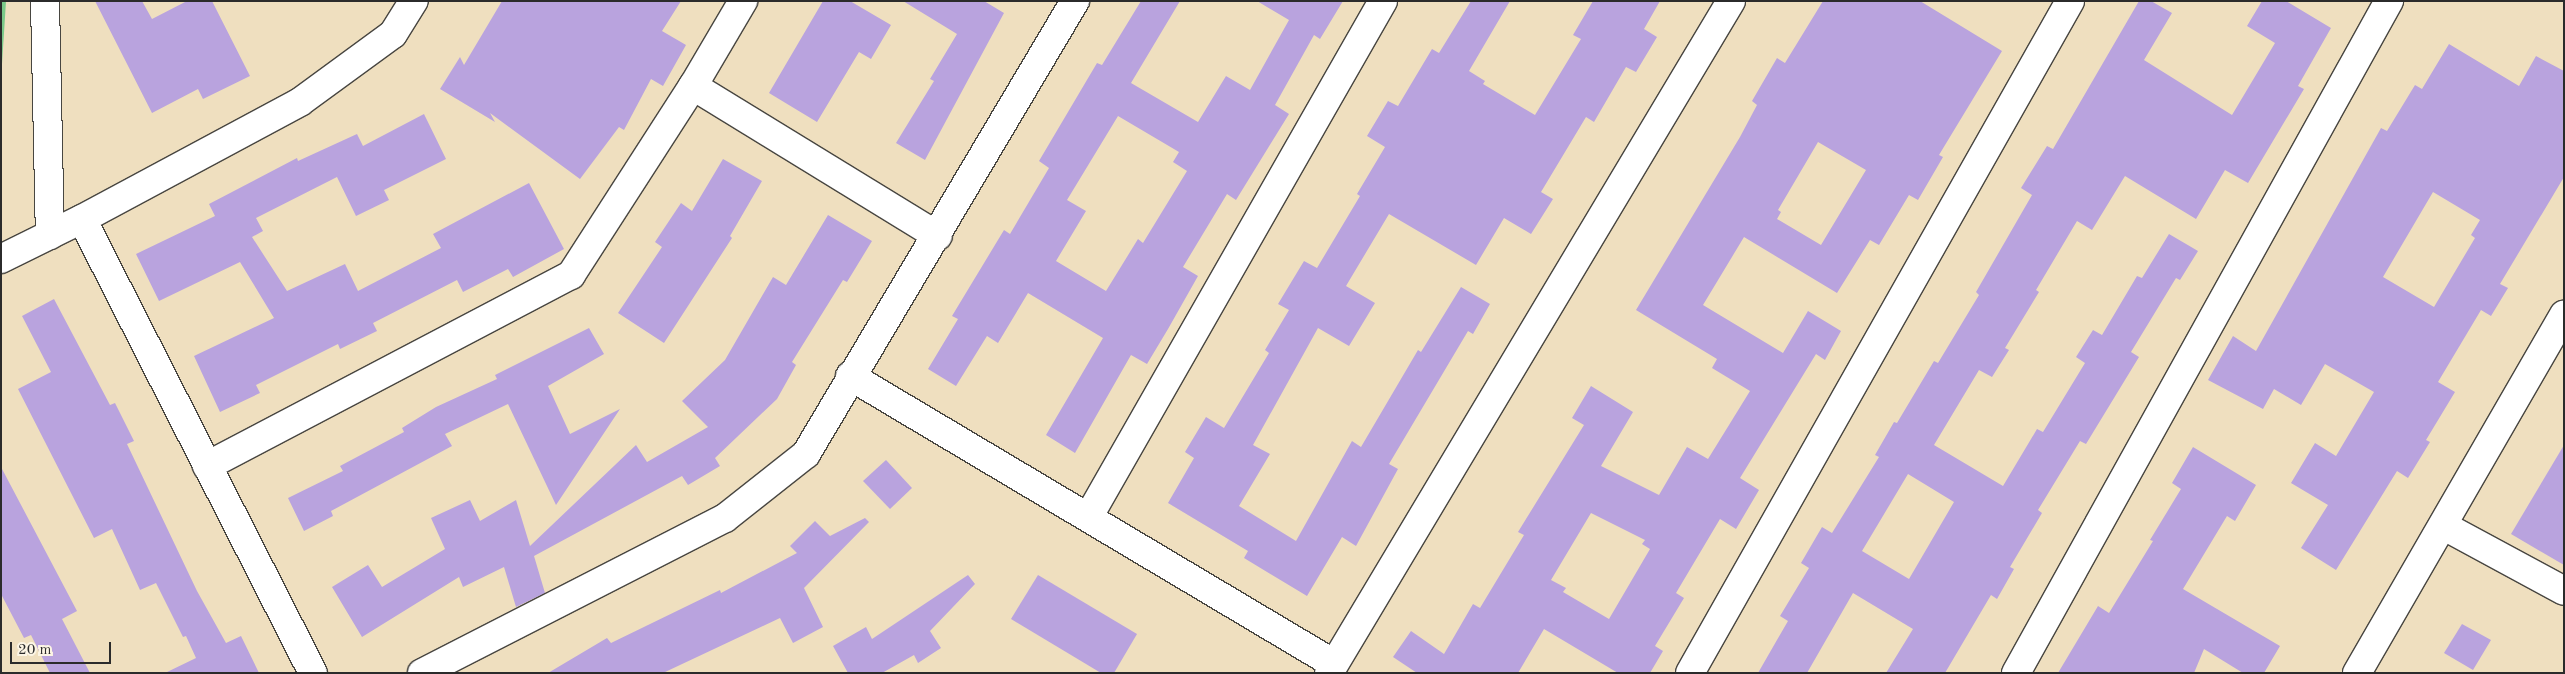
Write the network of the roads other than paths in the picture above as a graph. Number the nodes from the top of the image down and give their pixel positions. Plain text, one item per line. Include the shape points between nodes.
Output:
1 (45, 1) edge
2 (414, 1) edge
3 (742, 1) edge
4 (1075, 1) edge
5 (1383, 1) edge
6 (1731, 1) edge
7 (2070, 1) edge
8 (2389, 1) edge
9 (694, 86) junction
10 (82, 220) junction
11 (50, 235) junction
12 (938, 236) junction
13 (1, 259) edge
14 (2564, 314) edge
15 (850, 376) junction
16 (207, 466) junction
17 (1089, 516) junction
18 (2444, 526) junction
19 (2564, 591) edge
20 (1331, 668) edge
21 (313, 673) edge
22 (422, 673) edge
23 (1690, 673) edge
24 (2016, 673) edge
25 (2357, 673) edge

1 - 11 street
2 - 10 street via 393,34 300,102
3 - 9 street
4 - 12 street
5 - 17 street
6 - 20 street
7 - 23 street
8 - 24 street
9 - 12 street
9 - 16 street via 571,275
10 - 11 street
10 - 16 street
11 - 13 street
12 - 15 street
14 - 18 street
15 - 17 street
15 - 22 street via 806,454 725,518
16 - 21 street
17 - 20 street
18 - 19 street
18 - 25 street

